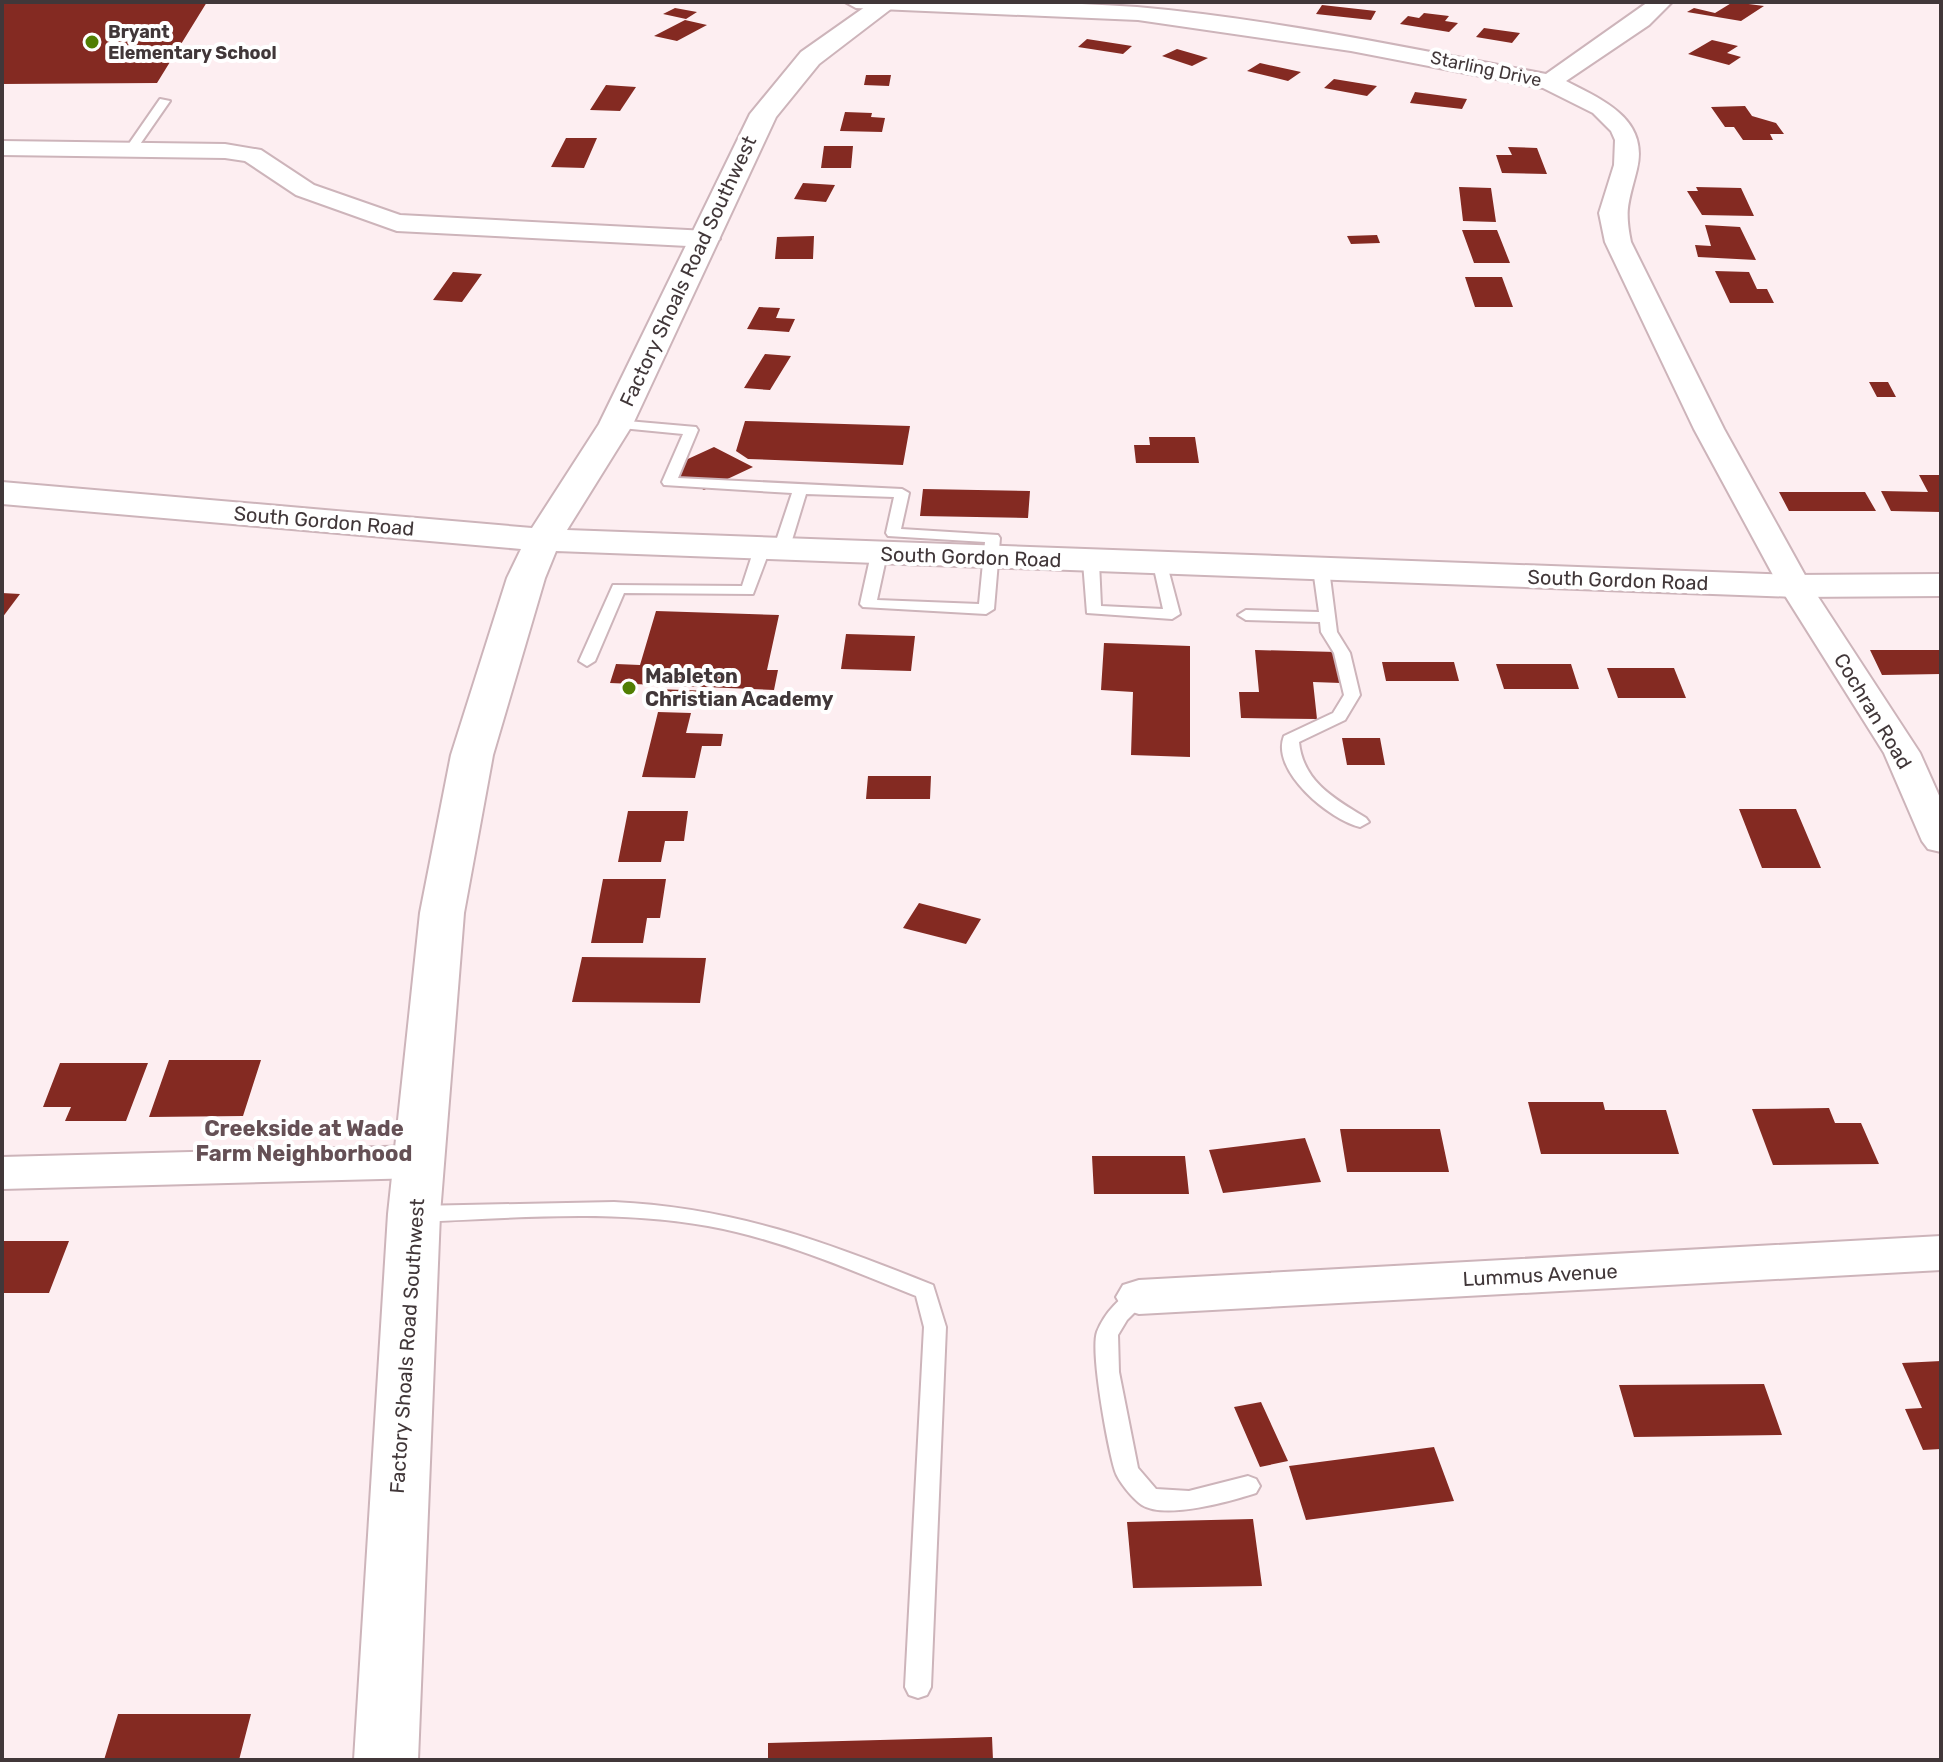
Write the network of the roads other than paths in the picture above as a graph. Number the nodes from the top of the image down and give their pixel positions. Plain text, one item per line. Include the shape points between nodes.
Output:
1 (1661, 2) edge
2 (875, 3) edge
3 (1550, 82) junction
4 (147, 101) dead end
5 (2, 148) edge
6 (132, 148) junction
7 (707, 239) junction
8 (616, 424) junction
9 (800, 489) junction
10 (2, 493) edge
11 (543, 540) junction
12 (772, 550) junction
13 (879, 554) junction
14 (992, 558) junction
15 (1091, 562) junction
16 (1161, 564) junction
17 (1321, 569) junction
18 (1941, 585) edge
19 (1795, 586) junction
20 (1246, 615) dead end
21 (1327, 617) junction
22 (587, 661) dead end
23 (1360, 822) dead end
24 (1941, 841) edge
25 (420, 1162) junction
26 (2, 1173) edge
27 (414, 1214) junction
28 (1941, 1253) edge
29 (1139, 1297) joint
30 (1248, 1486) dead end
31 (918, 1687) dead end
32 (386, 1760) edge

1 - 3 street
2 - 3 street, Starling Drive via 1165,17 1392,51
2 - 7 street, Factory Shoals Road Southwest via 810,58 764,114
3 - 19 street, Starling Drive via 1601,108 1622,128 1626,165 1612,213 1618,242 1709,429
4 - 6 lane via 164,101
5 - 6 street
6 - 7 street via 252,155 305,190 397,223
7 - 8 street, Factory Shoals Road Southwest
8 - 9 lane via 691,430 669,482
8 - 11 street, Factory Shoals Road Southwest
9 - 12 lane
9 - 14 lane via 902,493 893,533 993,538
10 - 11 street, South Gordon Road
11 - 12 street, South Gordon Road
11 - 25 street, Factory Shoals Road Southwest via 526,578 472,755 442,913
12 - 13 street, South Gordon Road
12 - 22 lane via 748,591 618,588
13 - 14 street, South Gordon Road
13 - 14 lane via 868,604 986,609
14 - 15 street, South Gordon Road
15 - 16 street, South Gordon Road
15 - 16 lane via 1093,610 1172,614
16 - 17 street, South Gordon Road
17 - 19 street, South Gordon Road
17 - 21 lane
18 - 19 street, South Gordon Road
19 - 24 street, Cochran Road via 1902,753
20 - 21 lane
21 - 23 lane via 1352,695 1339,716 1290,740 1289,757 1319,796
25 - 26 street
25 - 27 street, Factory Shoals Road Southwest
27 - 31 lane via 580,1209 682,1215 836,1256 925,1291 935,1327
27 - 32 street, Factory Shoals Road Southwest
28 - 29 street, Lummus Avenue
29 - 30 lane via 1119,1314 1107,1334 1108,1372 1127,1472 1150,1498 1189,1501

